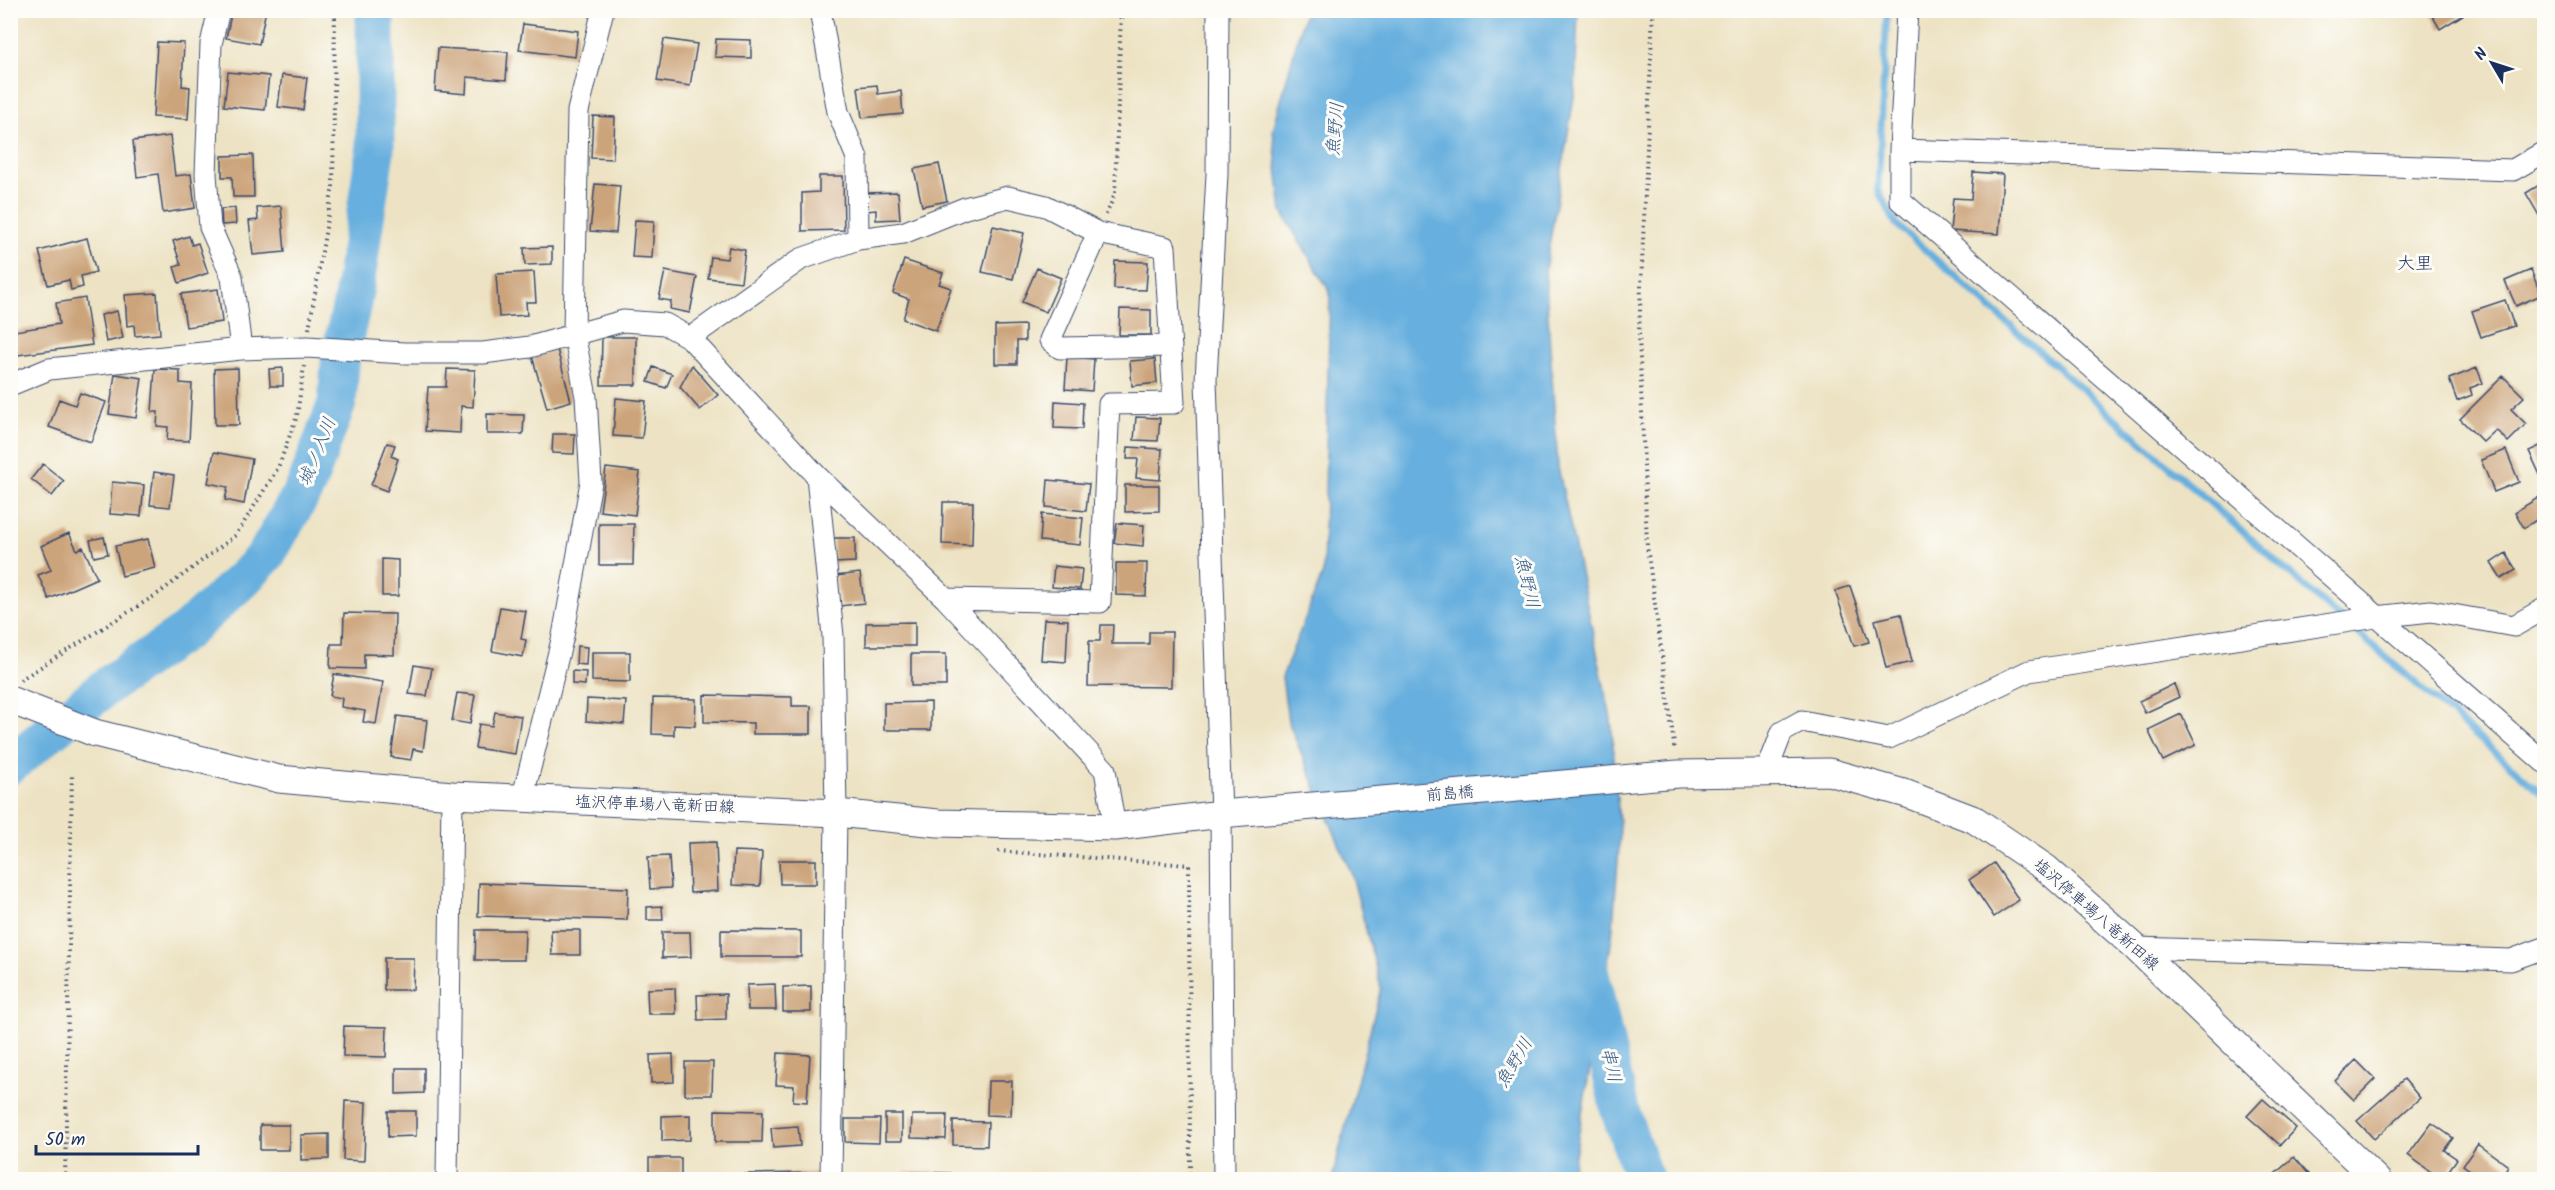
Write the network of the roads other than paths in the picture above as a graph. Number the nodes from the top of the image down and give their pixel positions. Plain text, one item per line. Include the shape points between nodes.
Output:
1 (219, 10) edge
2 (603, 10) edge
3 (820, 10) edge
4 (1218, 10) edge
5 (1907, 10) edge
6 (1900, 150) junction
7 (2544, 153) edge
8 (1098, 233) junction
9 (858, 239) junction
10 (574, 333) junction
11 (690, 338) junction
12 (1171, 346) junction
13 (241, 349) junction
14 (10, 385) edge
15 (817, 476) junction
16 (946, 599) junction
17 (2544, 609) edge
18 (2376, 617) junction
19 (10, 700) edge
20 (2544, 762) edge
21 (1767, 771) junction
22 (1678, 774) joint
23 (452, 795) junction
24 (522, 800) junction
25 (836, 813) junction
26 (1221, 814) junction
27 (1115, 827) junction
28 (2136, 948) junction
29 (2544, 948) edge
30 (2369, 1176) edge
31 (447, 1179) edge
32 (831, 1179) edge
33 (1224, 1179) edge

1 - 13 street via 211,44 206,174 210,227 232,277
2 - 10 street via 578,111
3 - 9 street via 838,112 857,158
4 - 26 street via 1217,174 1206,380
5 - 6 street
6 - 7 street via 2513,170
6 - 18 street via 1900,200
8 - 9 street via 1046,207 1008,197 965,208 903,233
8 - 12 street via 1165,247
8 - 12 street via 1050,340 1060,348
9 - 11 street via 801,259
10 - 11 street via 623,321 665,324
10 - 13 street via 530,347 483,353 404,353 306,346
10 - 24 street via 586,397 591,482 563,636
11 - 15 street
12 - 16 street via 1174,403 1109,404 1100,602
13 - 14 street via 49,369
15 - 16 street
15 - 25 street via 833,636
16 - 27 street via 1105,770
17 - 18 street via 2514,626 2431,611
18 - 20 street
18 - 21 street via 2029,671 1889,738 1802,721 1782,732
19 - 23 main road, 塩沢停車場八竜新田線 via 95,733 279,779
21 - 22 main road, 塩沢停車場八竜新田線
21 - 28 main road, 塩沢停車場八竜新田線 via 1829,772 1908,794 1975,820 2047,869
22 - 26 main road, 前島橋
23 - 24 main road, 塩沢停車場八竜新田線
23 - 31 street
24 - 25 main road, 塩沢停車場八竜新田線
25 - 27 main road, 塩沢停車場八竜新田線 via 938,823
25 - 32 street
26 - 27 main road, 塩沢停車場八竜新田線
26 - 33 street
28 - 29 street via 2511,960
28 - 30 main road, 塩沢停車場八竜新田線

